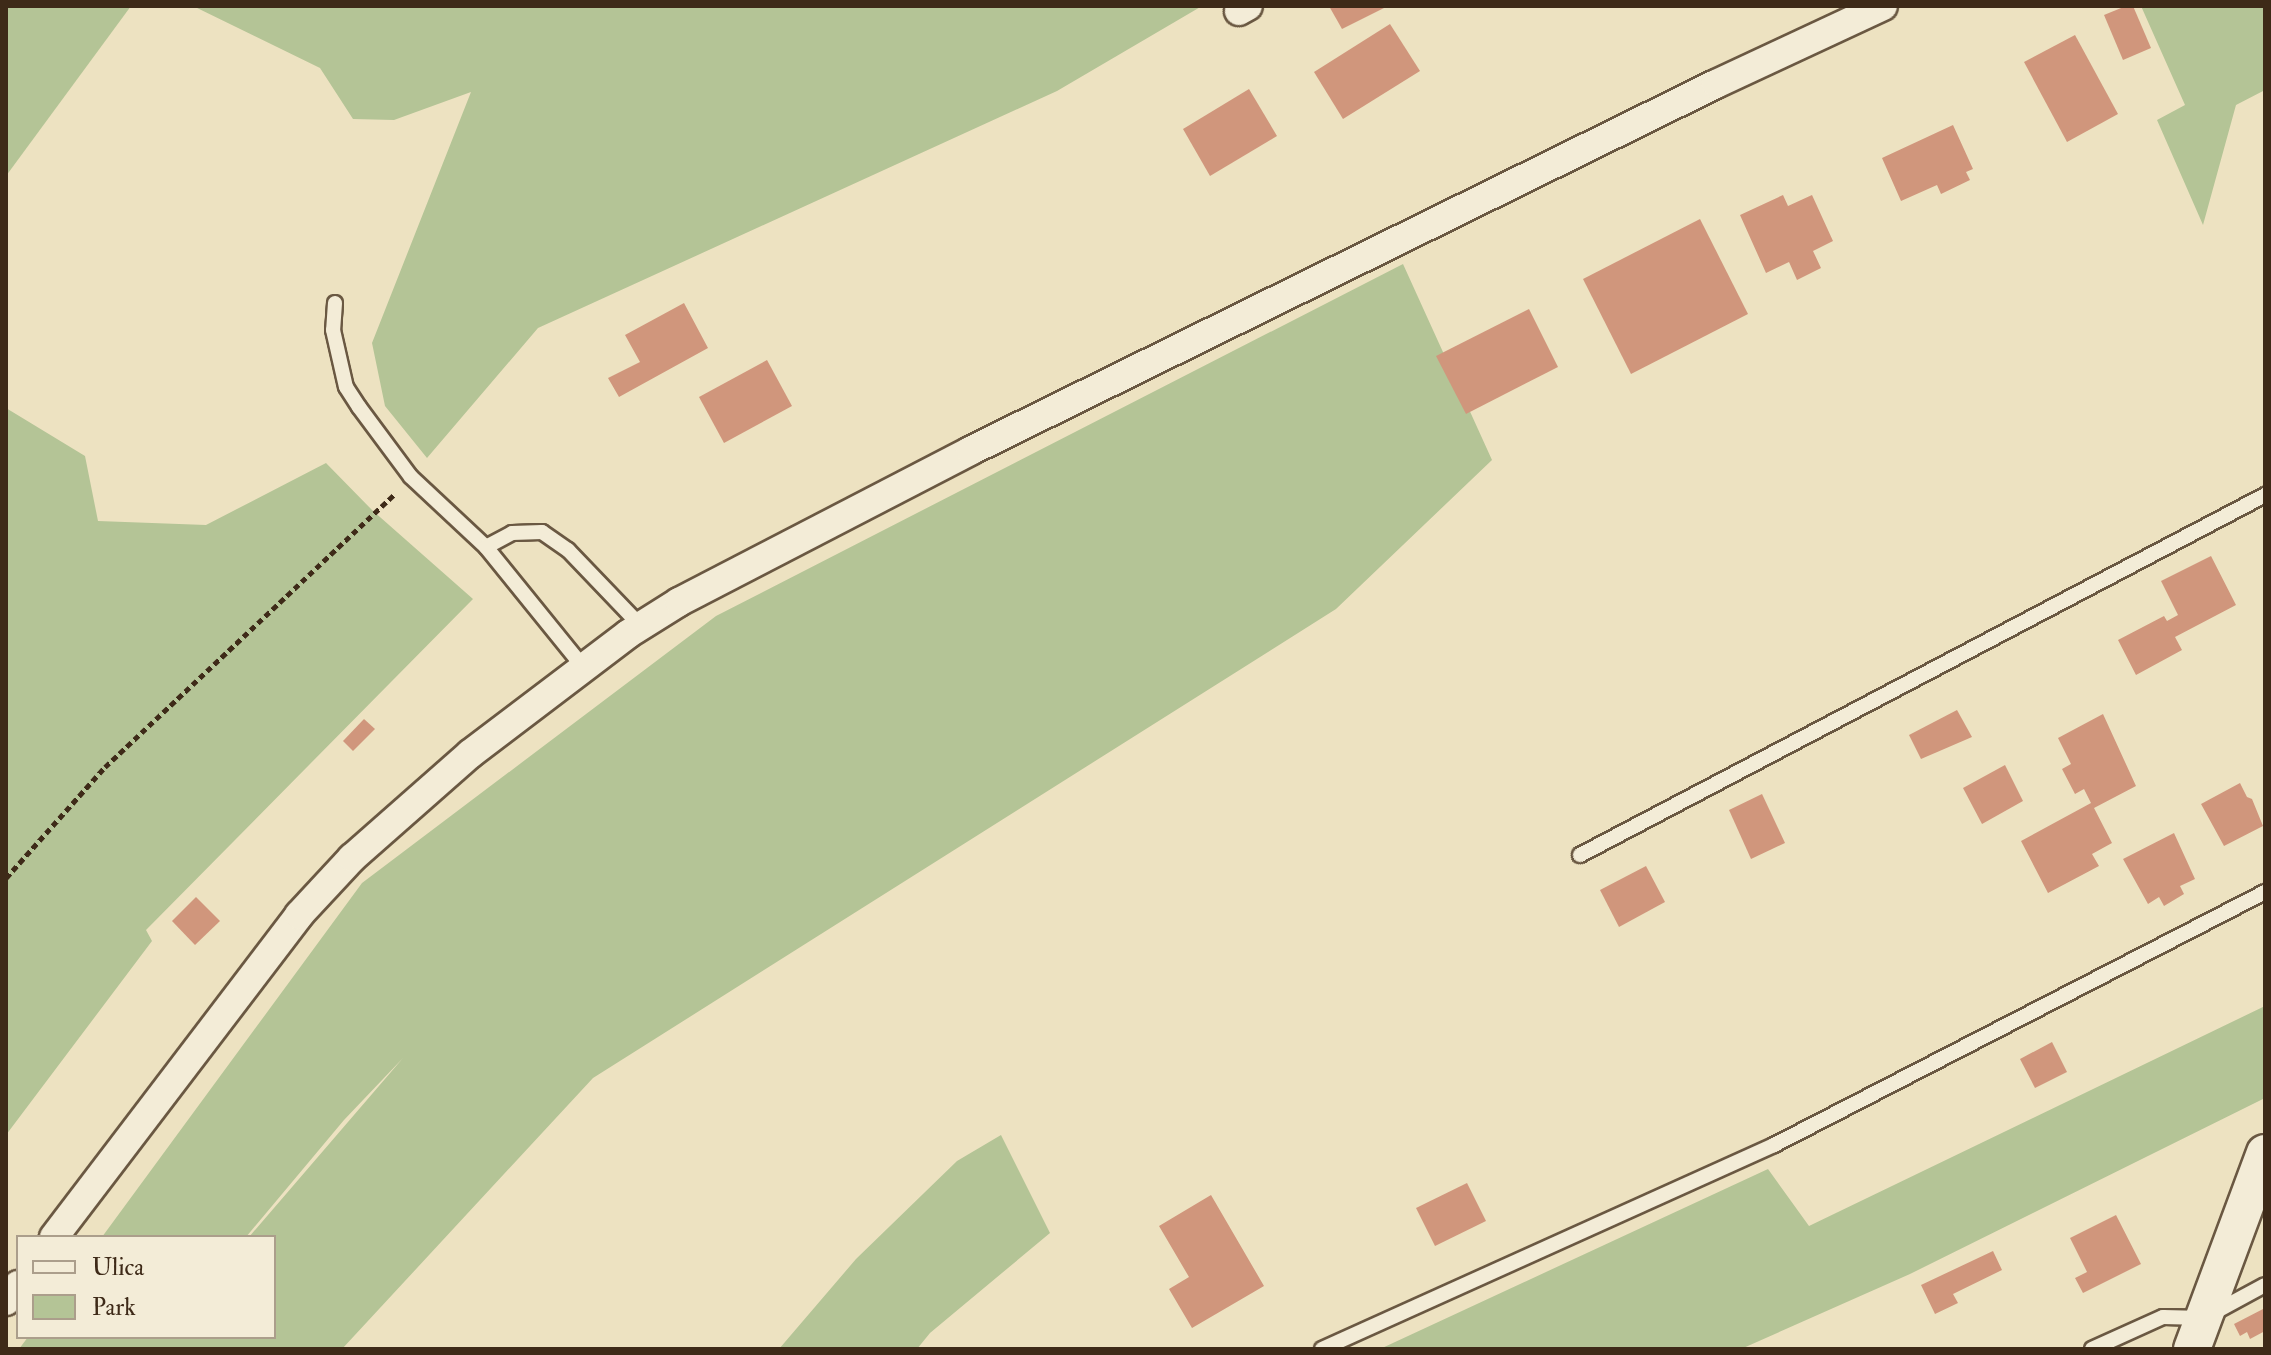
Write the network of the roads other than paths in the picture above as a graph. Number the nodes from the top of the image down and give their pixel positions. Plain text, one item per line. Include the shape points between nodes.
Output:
1 (1883, 6) edge
2 (335, 303) dead end
3 (2265, 495) edge
4 (486, 547) junction
5 (641, 626) junction
6 (584, 668) junction
7 (1580, 855) dead end
8 (2265, 892) edge
9 (2265, 1153) edge
10 (56, 1235) edge
11 (2265, 1285) edge
12 (2198, 1334) edge
13 (1322, 1349) edge
14 (2092, 1349) edge

1 - 5 street via 984,444
2 - 4 lane via 333,330 346,387 411,477
3 - 7 lane
4 - 5 lane via 512,533 542,532 568,550
4 - 6 lane
5 - 6 street
6 - 10 street via 470,754 341,869 299,915
8 - 13 lane via 1774,1145
9 - 12 street
11 - 12 lane
12 - 14 lane via 2163,1317

